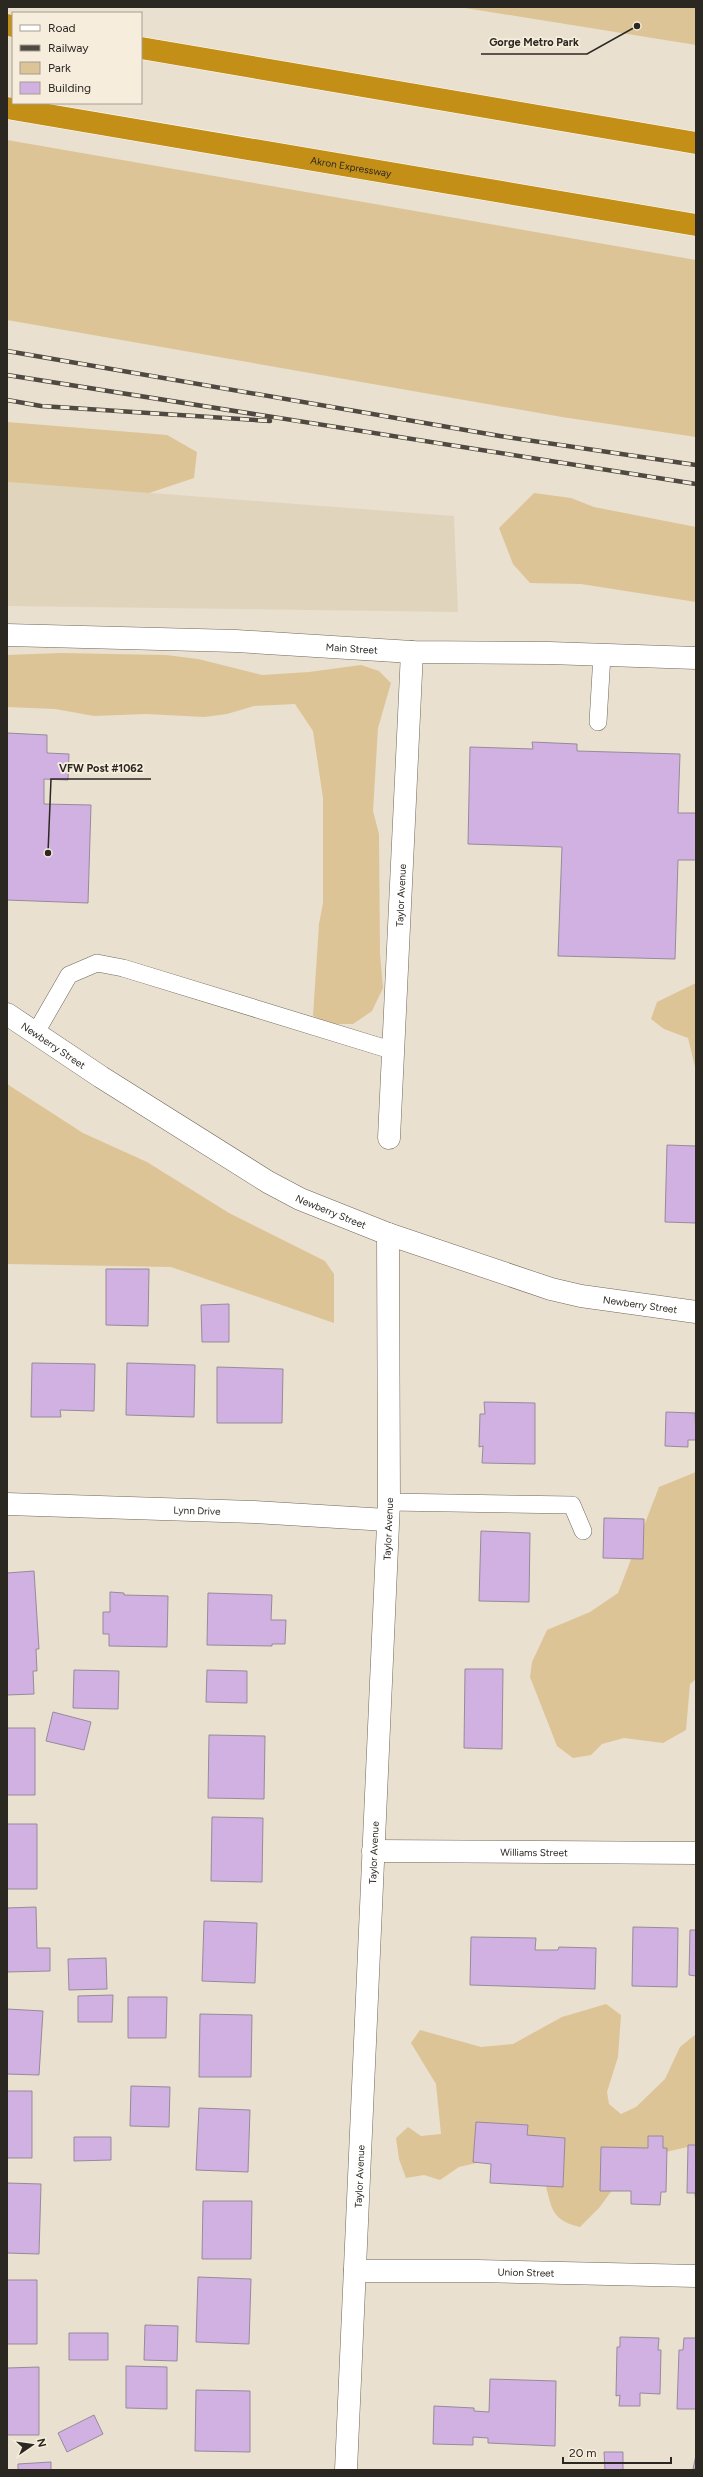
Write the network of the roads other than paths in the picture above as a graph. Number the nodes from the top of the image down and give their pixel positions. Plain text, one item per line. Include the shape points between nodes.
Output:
1 (142, 48) edge
2 (7, 108) edge
3 (696, 143) edge
4 (696, 225) edge
5 (7, 635) edge
6 (412, 652) junction
7 (602, 655) junction
8 (696, 658) edge
9 (598, 722) dead end
10 (7, 1014) edge
11 (35, 1034) junction
12 (394, 1051) junction
13 (390, 1138) dead end
14 (388, 1234) junction
15 (696, 1312) edge
16 (7, 1504) edge
17 (388, 1511) junction
18 (583, 1531) dead end
19 (373, 1851) junction
20 (696, 1853) edge
21 (355, 2271) junction
22 (696, 2276) edge
23 (346, 2470) edge

1 - 3 highway
2 - 4 highway, Akron Expressway
5 - 6 street, Main Street via 236,641
6 - 7 street, Main Street
6 - 12 street, Taylor Avenue
7 - 8 street, Main Street
7 - 9 lane
10 - 11 street, Newberry Street
11 - 12 lane via 69,975 98,963 123,968
11 - 14 street, Newberry Street via 268,1182
12 - 13 street, Taylor Avenue
14 - 15 street, Newberry Street via 550,1289 580,1296
14 - 17 street, Taylor Avenue
16 - 17 street, Lynn Drive via 254,1512
17 - 18 lane via 572,1505
17 - 19 street, Taylor Avenue
19 - 20 street, Williams Street
19 - 21 street, Taylor Avenue
21 - 22 street, Union Street
21 - 23 street, Taylor Avenue

